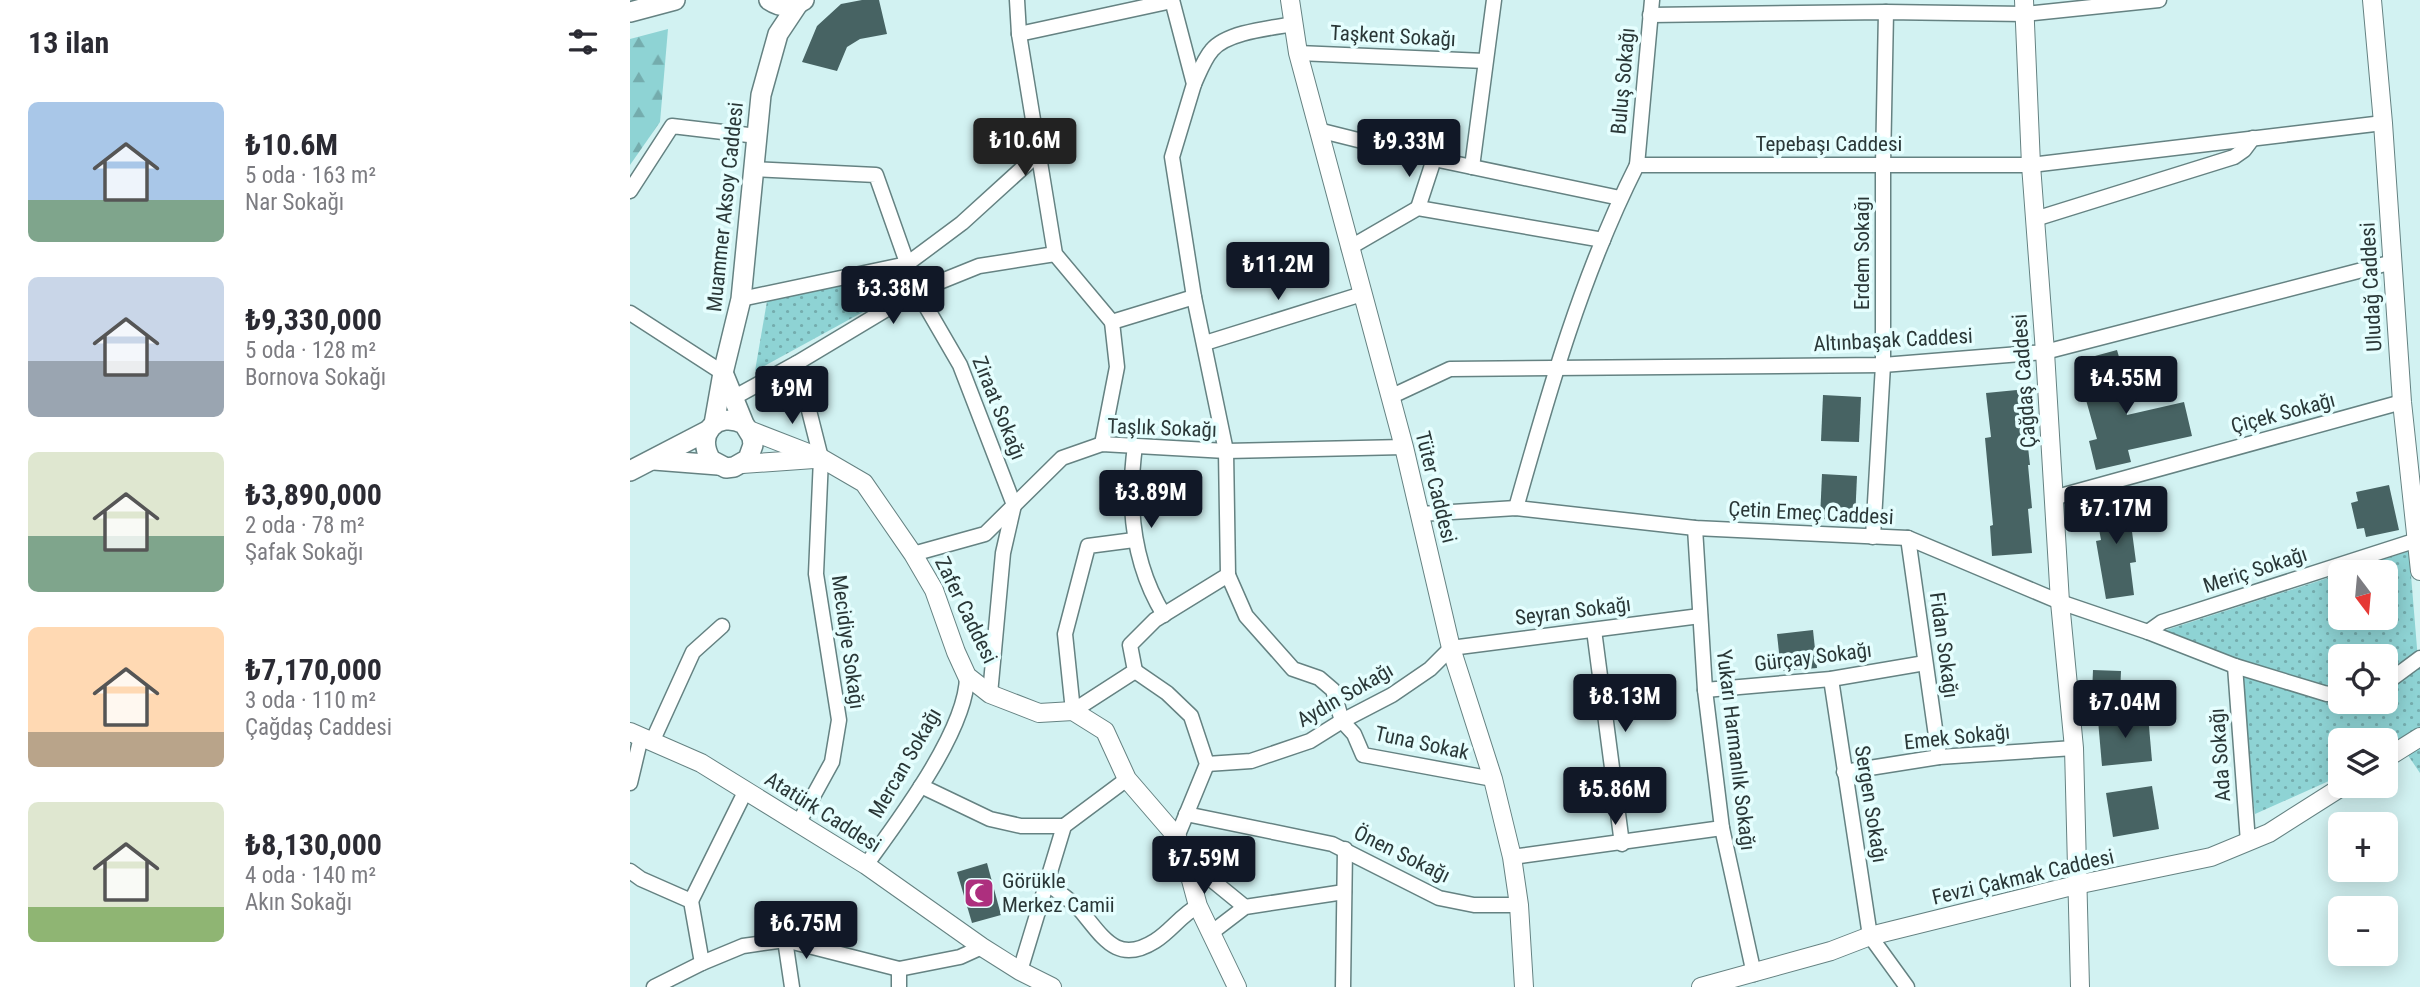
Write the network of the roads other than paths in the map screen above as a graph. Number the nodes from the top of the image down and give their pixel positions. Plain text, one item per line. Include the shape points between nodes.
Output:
1 (635, 0) edge
2 (675, 0) edge
3 (769, 0) edge
4 (1017, 0) edge
5 (1290, 0) edge
6 (1494, 0) edge
7 (2159, 0) edge
8 (2372, 0) edge
9 (630, 1) edge
10 (1172, 1) edge
11 (801, 2) edge
12 (1651, 7) edge
13 (2024, 7) edge
14 (630, 12) edge
15 (1886, 12) junction
16 (1294, 24) junction
17 (778, 34) junction
18 (1019, 34) junction
19 (1298, 53) junction
20 (1485, 61) junction
21 (1194, 84) junction
22 (2383, 123) junction
23 (1318, 130) junction
24 (757, 136) junction
25 (2253, 138) junction
26 (1039, 153) junction
27 (1434, 159) junction
28 (1637, 165) junction
29 (1883, 165) junction
30 (2031, 165) junction
31 (1472, 167) junction
32 (754, 169) junction
33 (630, 191) edge
34 (1620, 198) junction
35 (1418, 208) junction
36 (2035, 219) junction
37 (1603, 240) junction
38 (1349, 248) junction
39 (1055, 254) junction
40 (2393, 262) junction
41 (907, 264) junction
42 (918, 291) junction
43 (1362, 294) junction
44 (1194, 297) junction
45 (741, 299) junction
46 (630, 313) edge
47 (1112, 322) junction
48 (1205, 343) junction
49 (2045, 352) junction
50 (797, 363) junction
51 (1883, 365) junction
52 (1555, 369) junction
53 (723, 373) junction
54 (1390, 397) junction
55 (733, 398) junction
56 (2402, 402) junction
57 (711, 427) junction
58 (746, 427) junction
59 (1102, 444) junction
60 (1136, 446) junction
61 (1404, 447) junction
62 (1226, 452) junction
63 (821, 458) junction
64 (653, 460) junction
65 (742, 464) junction
66 (718, 465) junction
67 (630, 471) edge
68 (2053, 498) junction
69 (1014, 505) junction
70 (1516, 508) junction
71 (1420, 514) junction
72 (1695, 528) junction
73 (1873, 537) junction
74 (1908, 538) junction
75 (1134, 540) junction
76 (2417, 540) junction
77 (913, 554) junction
78 (2420, 571) edge
79 (1228, 575) junction
80 (2060, 602) junction
81 (1164, 615) junction
82 (1700, 616) junction
83 (722, 626) dead end
84 (1594, 630) junction
85 (2148, 632) junction
86 (1451, 648) junction
87 (2420, 658) edge
88 (1925, 663) junction
89 (2235, 666) junction
90 (1136, 671) junction
91 (2398, 674) edge
92 (968, 676) junction
93 (1830, 679) junction
94 (1705, 690) junction
95 (990, 694) junction
96 (2328, 695) edge
97 (1073, 711) junction
98 (1342, 721) junction
99 (641, 737) edge
100 (2420, 737) edge
101 (2074, 748) junction
102 (2398, 751) edge
103 (1939, 757) junction
104 (1207, 764) junction
105 (1844, 772) junction
106 (1127, 779) junction
107 (1493, 779) junction
108 (630, 783) edge
109 (921, 786) junction
110 (746, 790) junction
111 (2328, 796) edge
112 (1186, 814) junction
113 (799, 822) junction
114 (1064, 826) junction
115 (1722, 828) junction
116 (1177, 837) junction
117 (2248, 842) junction
118 (1622, 844) junction
119 (1345, 849) junction
120 (1512, 857) junction
121 (1185, 858) junction
122 (866, 865) junction
123 (630, 871) edge
124 (1047, 883) junction
125 (2077, 885) junction
126 (1345, 892) junction
127 (691, 901) junction
128 (1519, 905) junction
129 (1198, 906) junction
130 (1245, 907) junction
131 (1211, 933) junction
132 (1870, 936) junction
133 (785, 940) junction
134 (982, 947) junction
135 (702, 963) junction
136 (899, 969) junction
137 (1020, 971) junction
138 (1754, 974) junction
139 (654, 987) edge
140 (792, 987) edge
141 (899, 987) edge
142 (1052, 987) edge
143 (1237, 987) edge
144 (1343, 987) edge
145 (1524, 987) edge
146 (1701, 987) edge
147 (1907, 987) edge
148 (2080, 987) edge

1 - 9 main road
2 - 14 main road
3 - 11 main road via 782,6
3 - 17 main road
4 - 18 street
5 - 16 street, Tüter Caddesi
6 - 20 street
7 - 13 street
8 - 22 street, Uludağ Caddesi
10 - 18 street
10 - 21 street
11 - 17 main road
12 - 15 street
12 - 28 street, Buluş Sokağı
13 - 15 street
13 - 30 street, Çağdaş Caddesi
15 - 29 street, Erdem Sokağı
16 - 19 street, Tüter Caddesi
16 - 21 street via 1219,43
17 - 24 main road, Muammer Aksoy Caddesi via 761,95
18 - 26 street
19 - 20 street, Taşkent Sokağı
19 - 23 street, Tüter Caddesi
20 - 31 street
21 - 44 street via 1172,157
22 - 25 street, Tepebaşı Caddesi
22 - 40 street, Uludağ Caddesi
23 - 27 street
23 - 38 street, Tüter Caddesi
24 - 32 main road, Muammer Aksoy Caddesi
24 - 33 street via 672,126
25 - 30 street, Tepebaşı Caddesi
25 - 36 street via 2234,157
26 - 39 street
26 - 41 street via 962,223
27 - 31 street
27 - 35 street
28 - 29 street, Tepebaşı Caddesi
28 - 34 street
29 - 30 street, Tepebaşı Caddesi
29 - 51 street, Erdem Sokağı
30 - 36 street, Çağdaş Caddesi
31 - 34 street
32 - 41 street, Ziraat Sokağı via 876,175
32 - 45 main road, Muammer Aksoy Caddesi
34 - 37 street
35 - 37 street
35 - 38 street
36 - 49 street, Çağdaş Caddesi
37 - 52 street
38 - 43 street, Tüter Caddesi
39 - 42 street via 979,266
39 - 47 street
40 - 49 street, Altınbaşak Caddesi
40 - 56 street, Uludağ Caddesi
41 - 42 street, Ziraat Sokağı
41 - 45 street
42 - 50 street
42 - 69 street, Ziraat Sokağı via 960,365
43 - 48 street
43 - 54 street, Tüter Caddesi
44 - 47 street
44 - 48 street
45 - 53 main road, Muammer Aksoy Caddesi
46 - 53 street
47 - 59 street via 1116,367
48 - 62 street
49 - 51 street, Altınbaşak Caddesi
49 - 68 street, Çağdaş Caddesi
50 - 55 street
50 - 63 street, Mecidiye Sokağı
51 - 52 street, Altınbaşak Caddesi
51 - 73 street, Erdem Sokağı
52 - 54 street, Altınbaşak Caddesi via 1450,369
52 - 70 street
53 - 55 main road
53 - 57 main road, Muammer Aksoy Caddesi
54 - 61 street, Tüter Caddesi
55 - 58 main road
56 - 68 street, Çiçek Sokağı
56 - 76 street, Uludağ Caddesi
57 - 58 main road via 729,419
57 - 64 main road
57 - 66 main road via 705,446
58 - 63 street, Zafer Caddesi
58 - 65 main road via 752,437 752,452
59 - 60 street, Taşlık Sokağı
59 - 69 street, Taşlık Sokağı via 1062,458
60 - 62 street, Taşlık Sokağı
60 - 75 street
61 - 62 street, Taşlık Sokağı
61 - 71 street, Tüter Caddesi
62 - 79 street
63 - 65 street
63 - 77 street, Zafer Caddesi via 864,483
63 - 113 street, Mecidiye Sokağı via 816,573 839,720 832,762
64 - 66 main road
64 - 67 main road
65 - 66 main road
68 - 80 street, Çağdaş Caddesi
69 - 77 street, Taşlık Sokağı via 985,534
69 - 95 street via 1003,553
70 - 71 street, Çetin Emeç Caddesi
70 - 72 street, Çetin Emeç Caddesi
71 - 86 street, Tüter Caddesi
72 - 73 street, Çetin Emeç Caddesi
72 - 82 street, Yukarı Harmanlık Sokağı
73 - 74 street, Çetin Emeç Caddesi
74 - 80 street, Çetin Emeç Caddesi
74 - 88 street, Fidan Sokağı
75 - 81 street via 1150,592
75 - 97 street via 1088,546 1065,634
76 - 78 street, Uludağ Caddesi
76 - 85 street, Meriç Sokağı via 2162,622
77 - 92 street, Zafer Caddesi via 934,590
79 - 81 street
79 - 98 street, Tuna Sokak via 1246,616 1293,670 1320,678 1333,690
80 - 85 street, Çetin Emeç Caddesi
80 - 101 street, Çağdaş Caddesi
81 - 90 street via 1130,645
82 - 84 street, Seyran Sokağı
82 - 94 street, Yukarı Harmanlık Sokağı
83 - 99 street via 693,652
84 - 86 street, Seyran Sokağı
84 - 118 street
85 - 89 street, Çetin Emeç Caddesi
86 - 98 street, Aydın Sokağı via 1392,695
86 - 107 street, Tüter Caddesi
87 - 91 street
88 - 93 street, Gürçay Sokağı
88 - 103 street, Fidan Sokağı
89 - 96 street, Çetin Emeç Caddesi
89 - 117 street, Ada Sokağı
90 - 97 street
90 - 104 street via 1191,716
92 - 95 street, Zafer Caddesi
92 - 109 street, Mercan Sokağı via 967,691 949,736
93 - 94 street, Gürçay Sokağı
93 - 105 street, Sergen Sokağı
94 - 115 street, Yukarı Harmanlık Sokağı
95 - 97 street, Zafer Caddesi via 1040,713
97 - 106 street via 1105,731
98 - 104 street, Aydın Sokağı via 1310,741 1251,761
98 - 107 street, Tuna Sokak via 1363,755
99 - 108 street
99 - 110 street, Atatürk Caddesi via 701,763
100 - 102 street
101 - 103 street, Emek Sokağı
101 - 125 street, Çağdaş Caddesi
103 - 105 street, Emek Sokağı
104 - 112 street
105 - 132 street, Sergen Sokağı
106 - 114 street
106 - 116 street
107 - 120 street, Tüter Caddesi
109 - 114 street via 990,819 1020,826
109 - 122 street, Mercan Sokağı
110 - 113 street, Atatürk Caddesi
110 - 127 street
111 - 117 street, Fevzi Çakmak Caddesi
112 - 116 street
112 - 119 street, Önen Sokağı
113 - 122 street, Atatürk Caddesi
114 - 124 street
115 - 118 street
115 - 138 street, Yukarı Harmanlık Sokağı
116 - 121 street
117 - 125 street, Fevzi Çakmak Caddesi via 2211,857
118 - 120 street
119 - 126 street
119 - 128 street, Önen Sokağı via 1439,898 1474,905
120 - 128 street, Tüter Caddesi
121 - 129 street
121 - 130 street
122 - 134 street, Atatürk Caddesi
123 - 127 street
124 - 129 street via 1079,908 1103,940 1129,950 1138,951 1158,939
124 - 137 street
125 - 132 street, Fevzi Çakmak Caddesi
125 - 148 street, Çağdaş Caddesi
126 - 130 street
126 - 144 street
127 - 135 street
128 - 145 street, Tüter Caddesi
129 - 131 street
130 - 131 street
131 - 143 street
132 - 138 street, Fevzi Çakmak Caddesi
132 - 147 street
133 - 135 street via 743,946
133 - 136 street
133 - 140 street
134 - 136 street via 960,957
134 - 137 street
135 - 139 street
136 - 141 street
137 - 142 street
138 - 146 street, Fevzi Çakmak Caddesi

